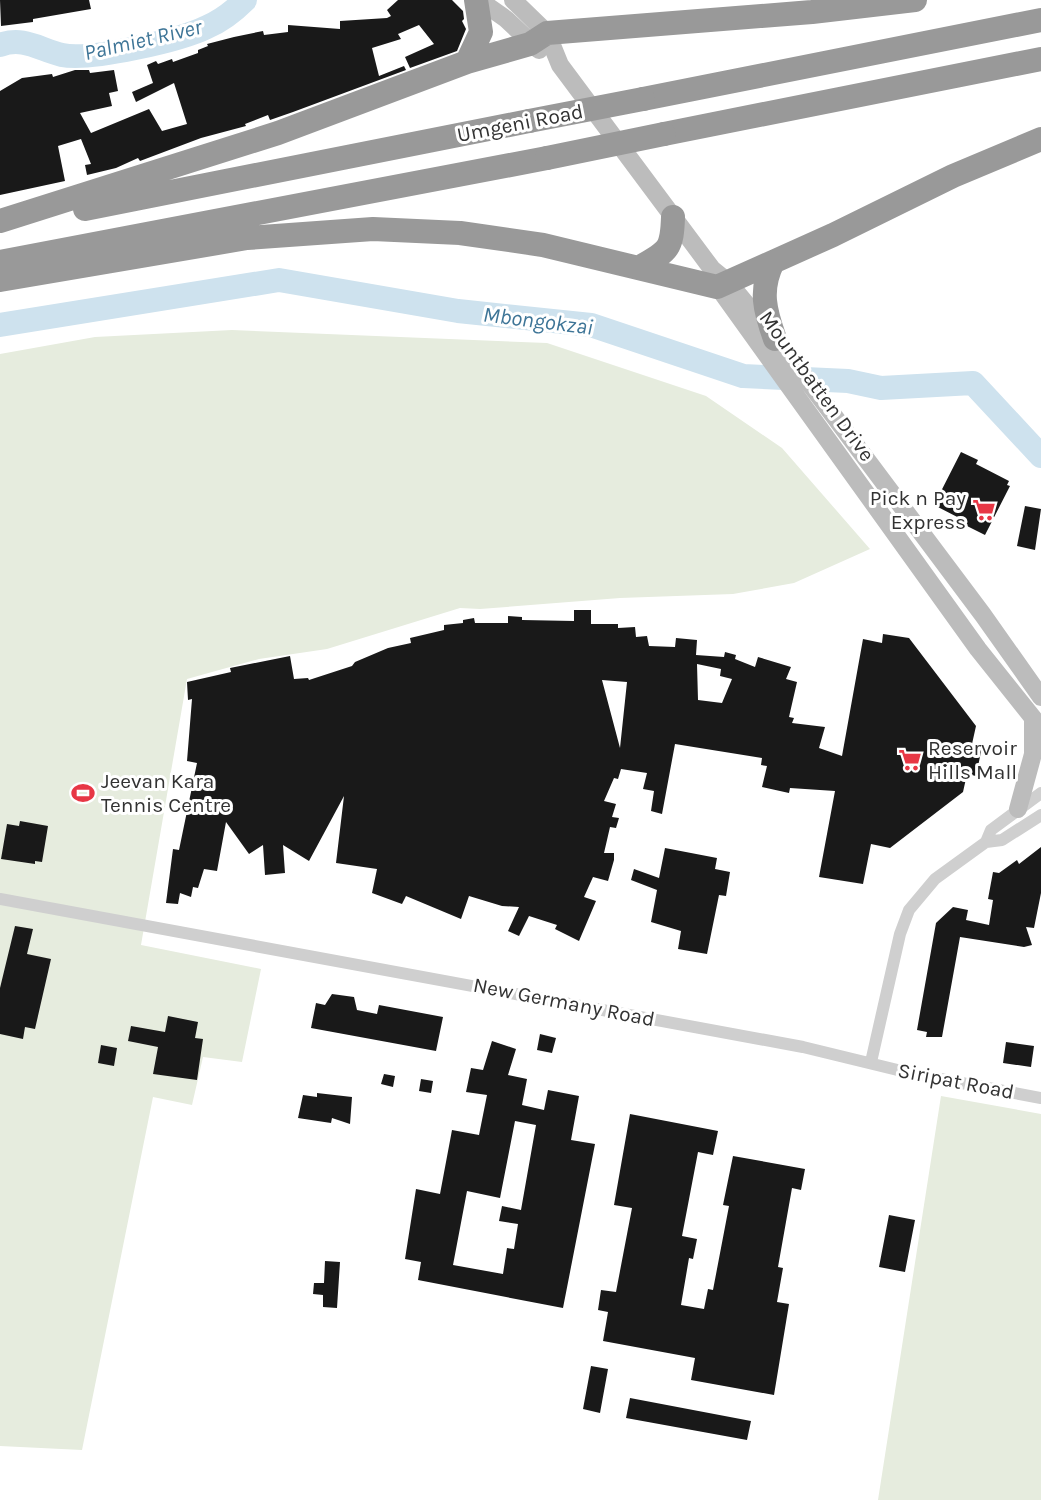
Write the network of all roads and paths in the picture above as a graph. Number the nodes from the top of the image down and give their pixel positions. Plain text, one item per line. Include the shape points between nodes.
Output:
1 (478, 0) edge
2 (513, 0) edge
3 (915, 0) edge
4 (1041, 20) edge
5 (538, 38) junction
6 (1041, 59) edge
7 (467, 62) junction
8 (1041, 139) edge
9 (673, 217) junction
10 (0, 224) edge
11 (0, 262) edge
12 (773, 262) junction
13 (640, 267) junction
14 (719, 279) junction
15 (0, 280) edge
16 (781, 346) junction
17 (1041, 697) edge
18 (1037, 724) edge
19 (1041, 793) edge
20 (1018, 809) junction
21 (1041, 815) edge
22 (986, 842) junction
23 (0, 899) edge
24 (871, 1062) junction
25 (1041, 1098) edge

1 - 5 main road
1 - 7 highway via 481,32
2 - 5 main road
3 - 5 highway
4 - 10 highway, Umgeni Road, bridge
5 - 7 highway
5 - 9 main road, Mountbatten Drive
6 - 11 highway, Umgeni Road, bridge
7 - 10 highway via 278,134
8 - 12 highway via 953,176
9 - 13 highway via 669,249
9 - 14 main road, Mountbatten Drive
12 - 14 highway
12 - 16 highway via 765,279 763,297
13 - 14 highway
13 - 15 highway via 543,245 460,233 373,229 247,238
14 - 16 main road, Mountbatten Drive
14 - 18 main road, Mountbatten Drive via 748,330 978,649
16 - 17 main road, Mountbatten Drive
18 - 20 main road
19 - 20 street
20 - 22 street via 991,830
21 - 22 street via 1002,840
22 - 24 street via 934,879 909,910
23 - 24 street, New Germany Road via 551,999
24 - 25 street, Siripat Road

